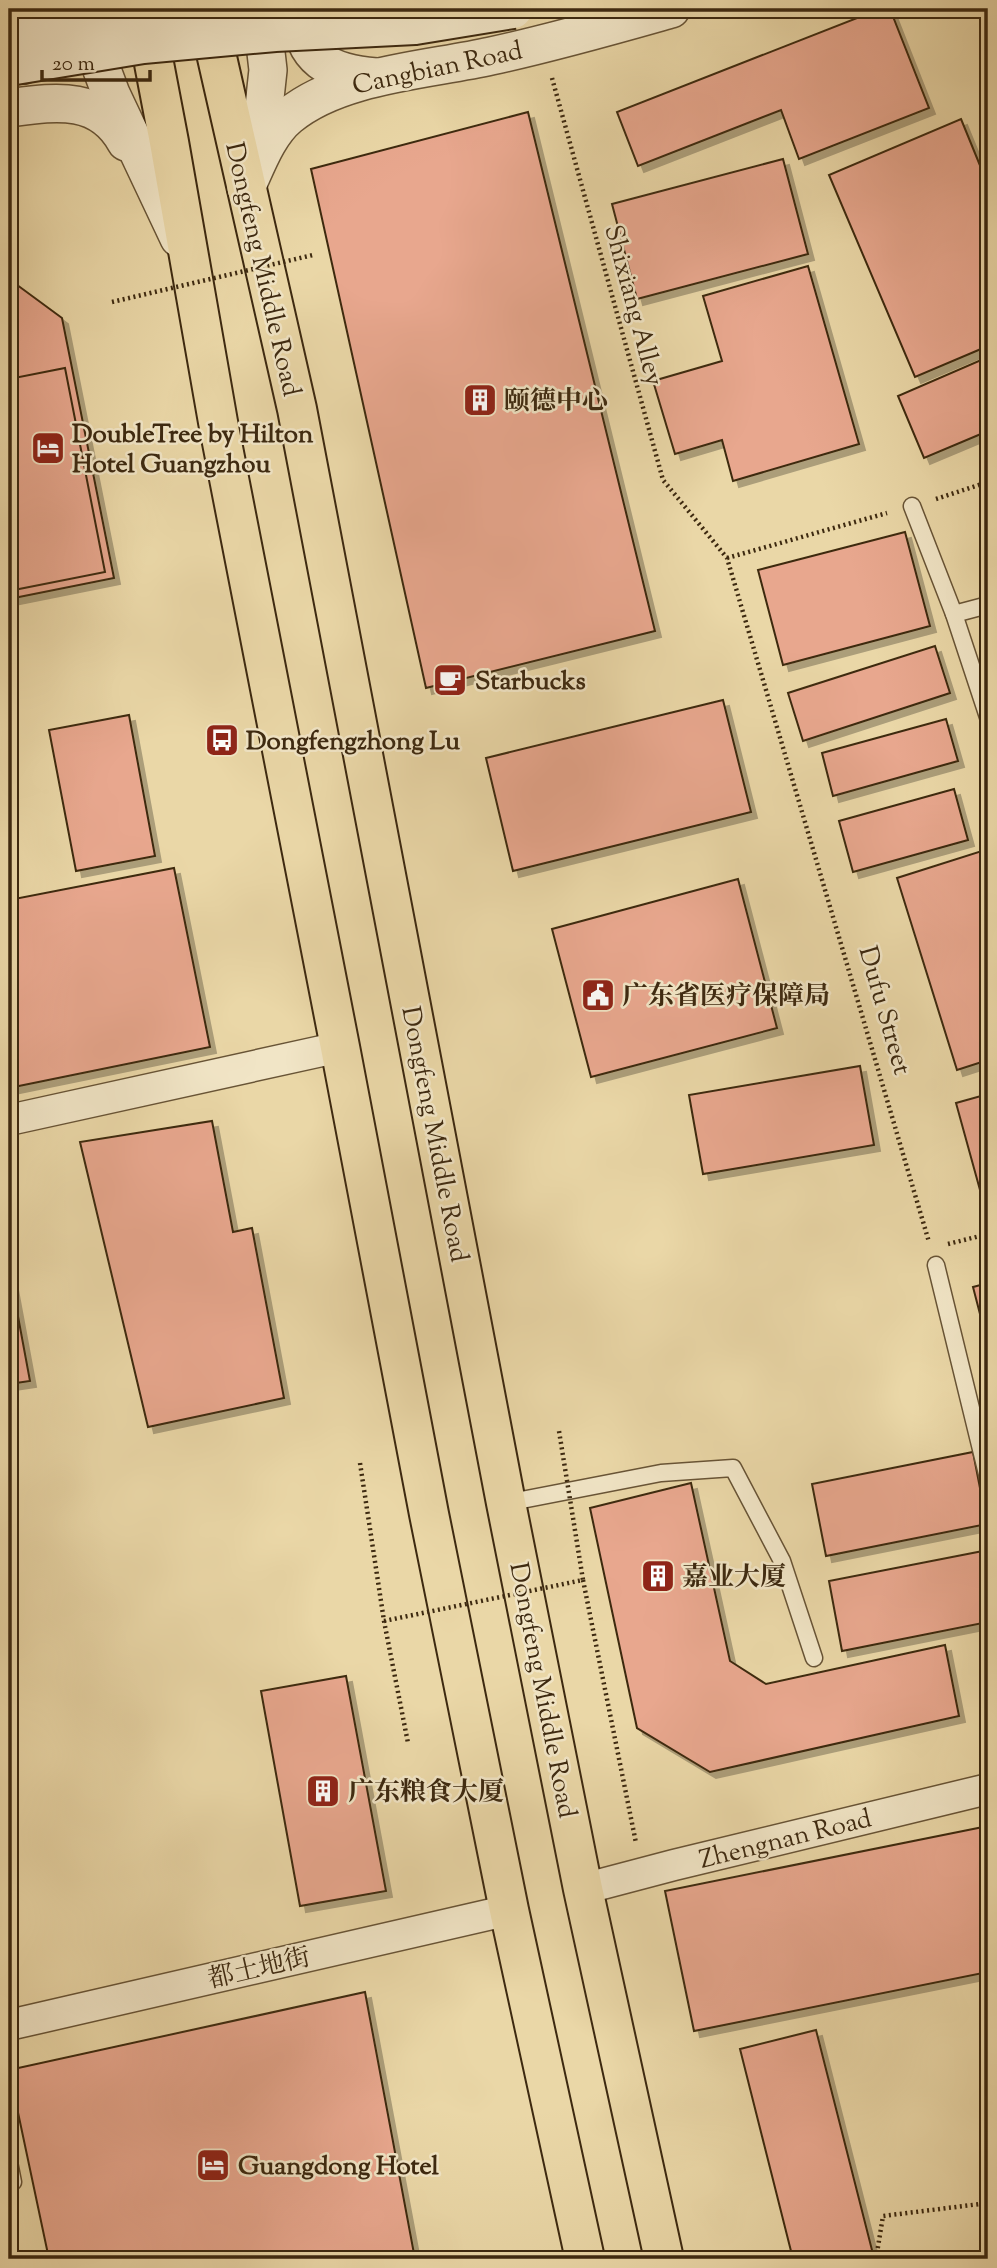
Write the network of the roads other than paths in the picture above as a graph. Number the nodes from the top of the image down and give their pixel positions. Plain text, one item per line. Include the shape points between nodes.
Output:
1 (90, 9) edge
2 (144, 9) edge
3 (205, 9) edge
4 (215, 9) edge
5 (261, 9) edge
6 (300, 9) edge
7 (513, 9) edge
8 (671, 9) edge
9 (9, 13) edge
10 (9, 36) edge
11 (9, 66) edge
12 (377, 77) junction
13 (9, 97) edge
14 (9, 108) edge
15 (246, 188) junction
16 (189, 258) junction
17 (912, 506) road end
18 (988, 605) edge
19 (954, 614) junction
20 (988, 717) edge
21 (340, 1047) junction
22 (9, 1120) edge
23 (936, 1265) road end
24 (988, 1478) edge
25 (506, 1503) junction
26 (814, 1658) dead end
27 (988, 1789) edge
28 (583, 1889) junction
29 (509, 1910) junction
30 (9, 2025) edge
31 (9, 2162) edge
32 (11, 2182) edge
33 (585, 2259) edge
34 (664, 2259) edge

1 - 16 street via 111,94
2 - 16 highway
3 - 15 highway, Dongfeng Middle Road
4 - 10 main road, bridge
5 - 15 street via 268,70
6 - 12 street via 303,37 320,61 345,74
7 - 11 main road, bridge via 415,25 143,44
8 - 12 street, Cangbian Road via 543,44
9 - 13 street via 20,36 24,69
12 - 15 street, Cangbian Road via 342,87 289,116 273,134
14 - 16 street via 68,103 107,118 122,136
15 - 25 highway, Dongfeng Middle Road via 297,409
16 - 21 highway
17 - 19 lane
18 - 19 lane
19 - 20 lane
21 - 22 street
21 - 29 highway
23 - 24 lane
25 - 26 lane via 661,1473 733,1468 782,1561
25 - 28 highway, Dongfeng Middle Road
27 - 28 street, Zhengnan Road
28 - 34 highway, Dongfeng Middle Road
29 - 30 street, 都土地街
29 - 33 highway
31 - 32 lane

